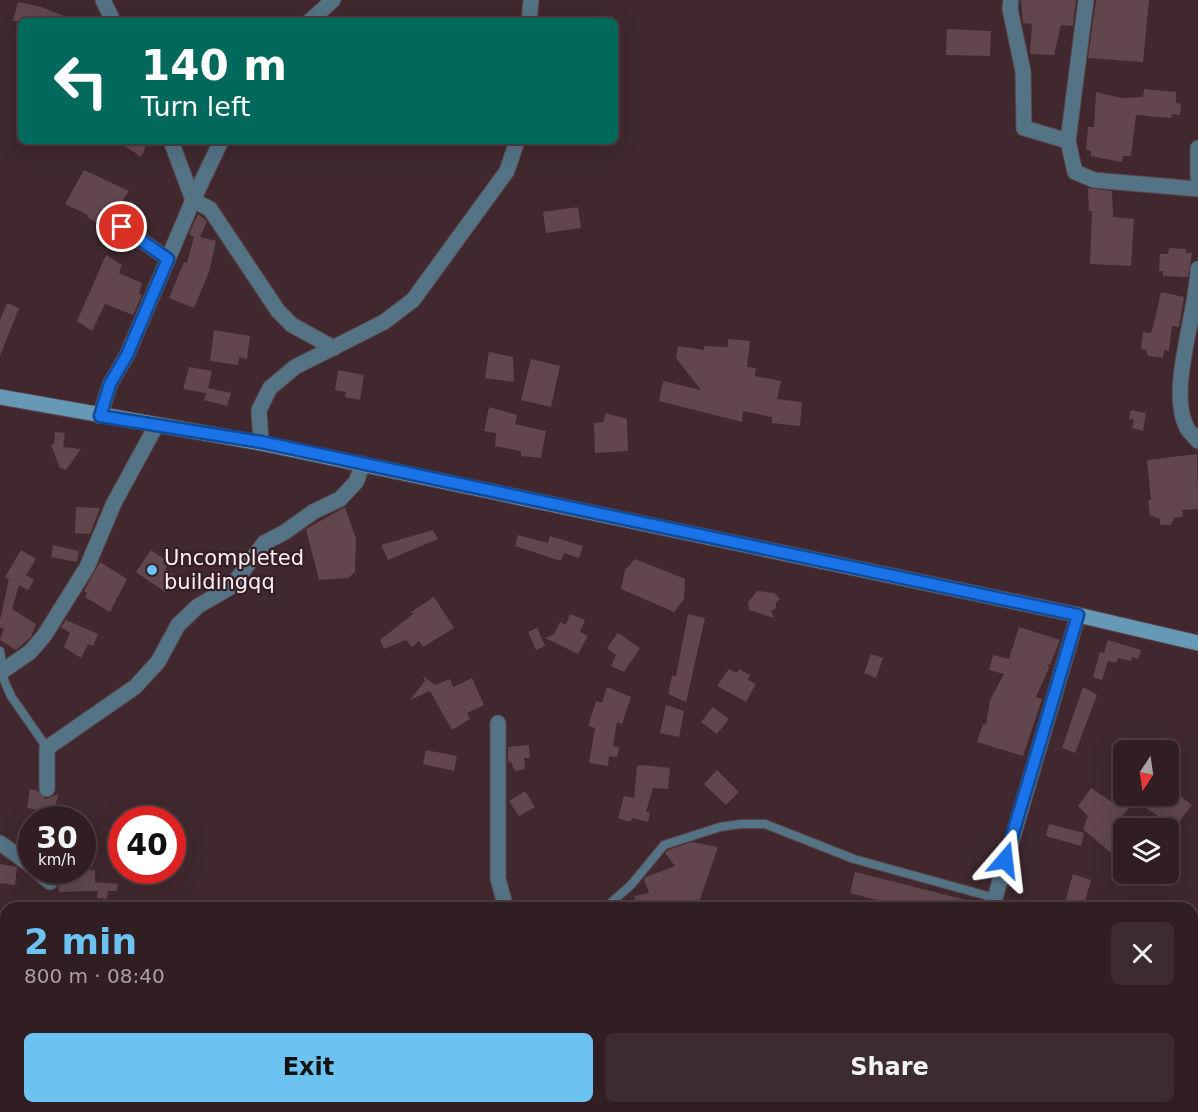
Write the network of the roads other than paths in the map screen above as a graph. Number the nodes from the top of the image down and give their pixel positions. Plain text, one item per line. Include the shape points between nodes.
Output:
1 (103, 0) edge
2 (333, 0) edge
3 (531, 0) edge
4 (1011, 0) edge
5 (1086, 0) edge
6 (112, 18) edge
7 (313, 18) edge
8 (529, 18) edge
9 (1068, 141) junction
10 (172, 144) edge
11 (220, 144) edge
12 (516, 144) edge
13 (1198, 148) edge
14 (1198, 177) edge
15 (1198, 189) edge
16 (193, 200) junction
17 (122, 227) dead end
18 (168, 259) junction
19 (1198, 269) edge
20 (334, 348) junction
21 (0, 397) edge
22 (100, 416) junction
23 (156, 426) junction
24 (1198, 441) edge
25 (261, 442) junction
26 (363, 464) junction
27 (1078, 615) junction
28 (1198, 643) edge
29 (0, 651) edge
30 (4, 670) junction
31 (498, 723) dead end
32 (47, 748) junction
33 (47, 789) dead end
34 (0, 843) edge
35 (18, 856) edge
36 (504, 902) edge
37 (612, 902) edge
38 (990, 902) edge
39 (993, 902) edge

1 - 6 street
2 - 7 street
3 - 8 street
4 - 9 street via 1023,70 1024,128
5 - 9 street
9 - 15 street via 1075,172 1094,180
10 - 16 street
11 - 16 street
12 - 20 street via 507,171 413,300 392,317
13 - 14 street
16 - 18 street
16 - 20 street via 210,209 285,318
17 - 18 street
18 - 22 street via 127,355 110,384
19 - 24 street via 1179,389 1186,427
20 - 25 street via 295,367 270,388 259,410
21 - 22 main road
22 - 23 main road
23 - 25 main road
23 - 30 street via 114,503 87,567 44,636 30,652
25 - 26 main road
26 - 27 main road
26 - 32 street via 356,482 340,499 264,543 231,587 198,606 178,625 158,662 135,687
27 - 28 main road
27 - 39 street
29 - 30 lane
30 - 32 lane via 10,696
31 - 36 street via 498,879
32 - 33 street
34 - 35 street
37 - 38 lane via 664,845 741,824 765,824 854,859

